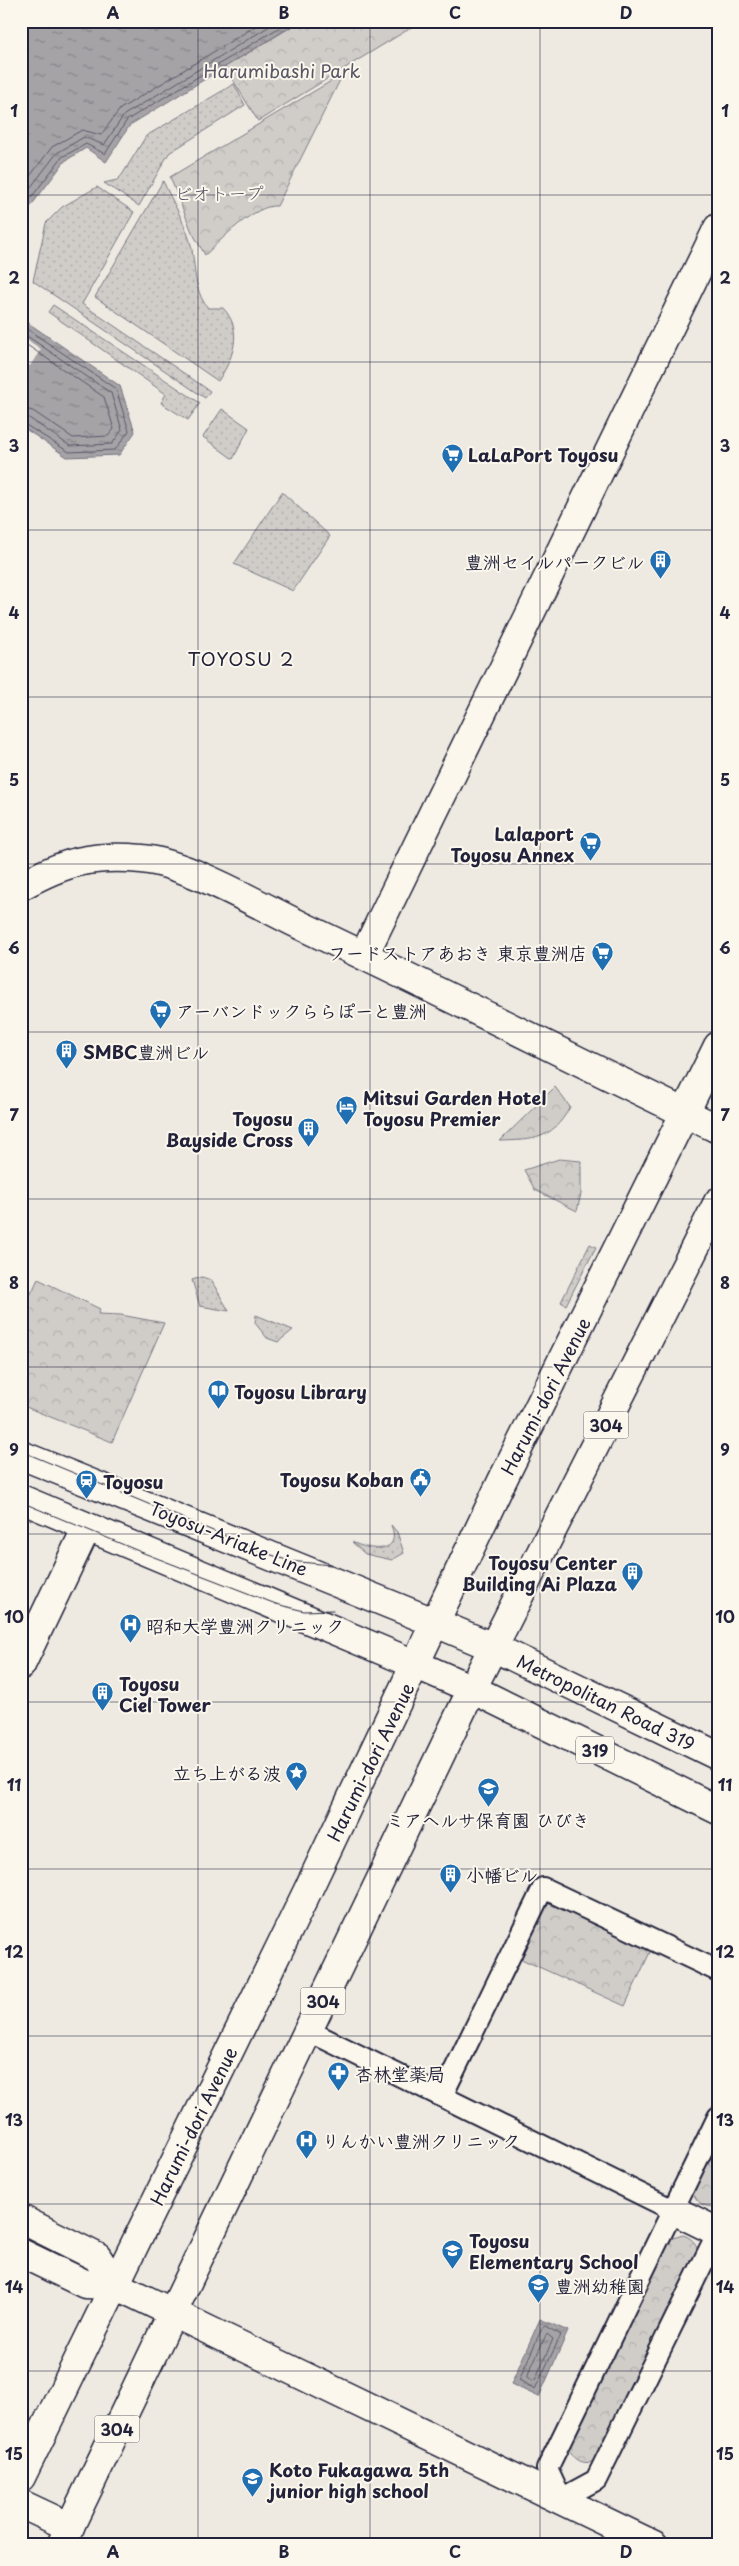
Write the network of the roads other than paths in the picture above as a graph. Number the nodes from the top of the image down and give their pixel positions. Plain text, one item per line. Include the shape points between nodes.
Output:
1 (718, 228) edge
2 (21, 886) edge
3 (364, 955) junction
4 (718, 1046) edge
5 (685, 1113) junction
6 (718, 1129) edge
7 (718, 1202) edge
8 (21, 1455) edge
9 (21, 1499) edge
10 (88, 1527) junction
11 (436, 1622) junction
12 (494, 1648) junction
13 (21, 1665) edge
14 (417, 1665) junction
15 (472, 1689) junction
16 (718, 1756) edge
17 (718, 1810) edge
18 (718, 1971) edge
19 (309, 2031) junction
20 (442, 2096) junction
21 (718, 2117) edge
22 (673, 2210) junction
23 (21, 2219) edge
24 (718, 2232) edge
25 (21, 2253) edge
26 (115, 2285) junction
27 (174, 2313) junction
28 (21, 2477) edge
29 (561, 2499) junction
30 (21, 2504) edge
31 (65, 2536) edge
32 (654, 2545) edge

1 - 3 main road
2 - 3 main road via 53,868 92,857 143,859 179,868
3 - 5 main road
4 - 5 main road, Harumi-dori Avenue
5 - 6 main road
5 - 11 main road, Harumi-dori Avenue via 502,1481
7 - 12 main road, 304
8 - 11 main road, Toyosu-Ariake Line
9 - 10 main road
10 - 13 main road
10 - 14 main road
11 - 12 main road, Toyosu-Ariake Line
11 - 14 main road, Harumi-dori Avenue
12 - 15 main road, 304
12 - 16 main road, Metropolitan Road 319
14 - 15 main road, 319
14 - 26 main road, Harumi-dori Avenue
15 - 17 main road, 319
15 - 19 main road, 304
18 - 20 street via 543,1888
19 - 20 street
19 - 27 main road, 304
20 - 22 street
21 - 22 street
22 - 24 main road
22 - 29 street via 547,2469
23 - 26 main road via 97,2257
24 - 29 street via 596,2480
25 - 26 main road via 85,2284
26 - 27 main road
26 - 28 main road, Harumi-dori Avenue
27 - 29 main road
27 - 31 main road, 304
29 - 32 main road
30 - 31 main road

